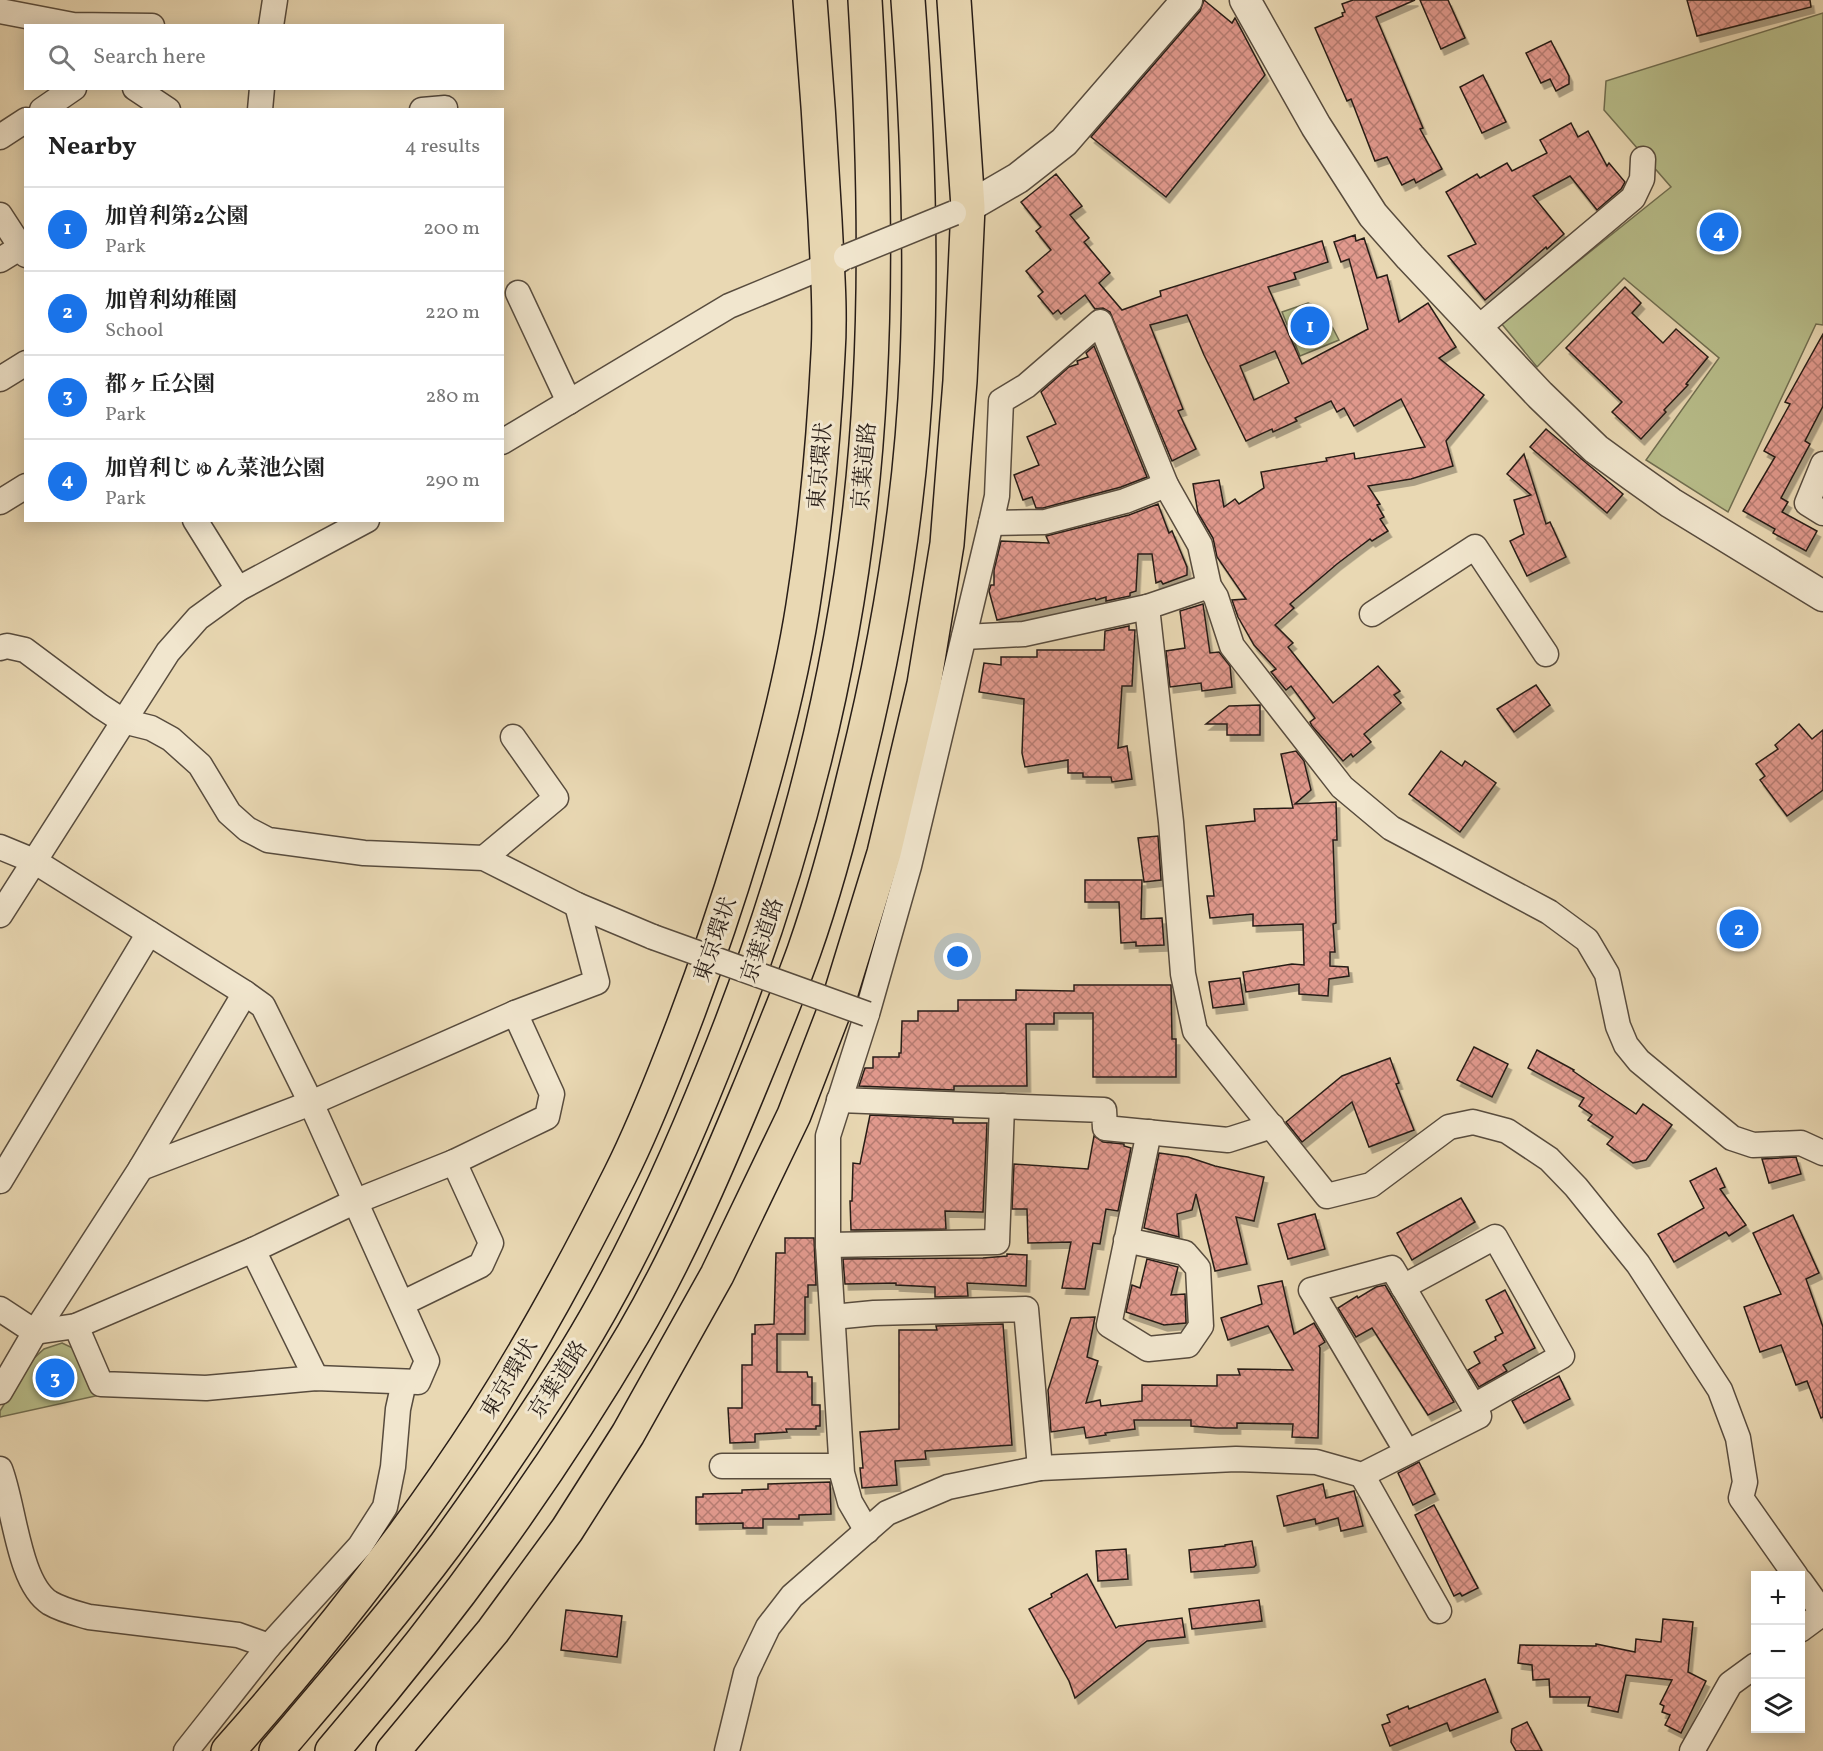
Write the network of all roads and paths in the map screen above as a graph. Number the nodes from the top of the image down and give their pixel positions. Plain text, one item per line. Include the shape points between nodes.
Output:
1 (275, 0) edge
2 (810, 0) edge
3 (865, 0) edge
4 (908, 0) edge
5 (954, 0) edge
6 (1187, 0) edge
7 (1245, 0) edge
8 (0, 11) edge
9 (68, 24) edge
10 (271, 24) edge
11 (71, 90) edge
12 (138, 90) edge
13 (262, 90) edge
14 (45, 108) edge
15 (165, 108) edge
16 (260, 108) edge
17 (24, 121) edge
18 (0, 137) edge
19 (1644, 159) dead end
20 (961, 210) junction
21 (0, 215) edge
22 (24, 249) edge
23 (0, 260) edge
24 (837, 261) junction
25 (518, 293) dead end
26 (1477, 329) junction
27 (24, 364) edge
28 (0, 379) edge
29 (568, 402) junction
30 (504, 441) edge
31 (1823, 464) edge
32 (1166, 485) junction
33 (24, 487) edge
34 (0, 502) edge
35 (1823, 513) edge
36 (196, 522) edge
37 (359, 522) edge
38 (991, 523) junction
39 (327, 530) edge
40 (1209, 586) junction
41 (238, 589) junction
42 (1823, 596) edge
43 (1147, 607) junction
44 (1372, 614) dead end
45 (963, 637) junction
46 (0, 648) edge
47 (1546, 654) dead end
48 (123, 721) junction
49 (513, 737) dead end
50 (0, 847) edge
51 (484, 858) junction
52 (34, 861) junction
53 (577, 905) junction
54 (0, 915) edge
55 (149, 933) junction
56 (245, 993) junction
57 (515, 1013) junction
58 (867, 1014) junction
59 (839, 1100) junction
60 (311, 1103) junction
61 (1002, 1106) junction
62 (1272, 1126) junction
63 (1149, 1132) junction
64 (1823, 1153) edge
65 (454, 1162) junction
66 (141, 1168) junction
67 (0, 1181) edge
68 (354, 1202) junction
69 (1126, 1240) junction
70 (828, 1245) junction
71 (253, 1250) junction
72 (1403, 1287) junction
73 (403, 1304) junction
74 (0, 1309) edge
75 (833, 1317) junction
76 (76, 1326) junction
77 (35, 1332) junction
78 (316, 1378) junction
79 (404, 1382) junction
80 (0, 1392) edge
81 (1474, 1407) junction
82 (1407, 1452) junction
83 (722, 1466) dead end
84 (842, 1466) junction
85 (1040, 1468) junction
86 (0, 1469) edge
87 (1362, 1475) junction
88 (867, 1531) junction
89 (1793, 1571) edge
90 (1805, 1588) edge
91 (1439, 1611) dead end
92 (1805, 1626) edge
93 (269, 1647) junction
94 (1751, 1668) edge
95 (186, 1751) edge
96 (228, 1751) edge
97 (276, 1751) edge
98 (332, 1751) edge
99 (393, 1751) edge
100 (727, 1751) edge
101 (1692, 1751) edge

1 - 10 street
2 - 24 highway, 東京環状
3 - 97 highway, 京葉道路 via 874,215 870,390 862,483 846,607 826,711 796,836 762,942 690,1127 639,1237 576,1351 445,1545
4 - 98 highway, 京葉道路 via 919,212 917,365 904,511 887,628 868,720 844,819 804,950 734,1126 635,1329 524,1506 424,1640
5 - 20 highway
6 - 20 street via 1064,142 1018,178
7 - 26 street via 1316,126 1373,215
8 - 9 street
11 - 14 street
12 - 15 street
13 - 16 street
17 - 18 street
19 - 26 street via 1642,179 1633,198
20 - 24 street, bridge
20 - 99 highway via 960,381 947,544 924,684 884,853 841,993 794,1115 723,1264 628,1434 567,1530 493,1631
21 - 22 street
22 - 23 street
24 - 29 street via 729,306
24 - 96 highway, 東京環状 via 805,594 790,670 732,890 659,1086 621,1173 486,1415 364,1587
25 - 29 street
26 - 42 street via 1596,448 1671,503
27 - 28 street
29 - 30 street
31 - 35 street via 1807,503
32 - 38 street via 1125,501 1046,522
32 - 38 street via 1100,322 1026,386 1001,401 997,496
32 - 40 street via 1200,545
33 - 34 street
36 - 41 street
37 - 39 street
38 - 45 street
39 - 41 street
40 - 43 street
40 - 64 street via 1232,646 1342,788 1391,828 1549,912 1587,940 1607,974 1626,1045 1639,1061 1732,1138 1752,1145 1801,1143
41 - 48 street via 198,618 168,652
43 - 45 street via 1024,634
43 - 62 street via 1183,974 1195,1031
44 - 47 street via 1475,547
45 - 58 street via 909,866
46 - 48 street via 26,650
48 - 51 street via 152,728 171,739 200,765 229,813 268,840 364,853
48 - 52 street
49 - 51 street via 556,798
50 - 52 street
51 - 53 street
52 - 54 street
52 - 55 street
53 - 57 street via 597,982
53 - 58 street, bridge via 653,937
55 - 56 street
55 - 67 street
56 - 60 street via 263,1006
56 - 66 street
57 - 60 street
57 - 65 street via 552,1094 547,1117
58 - 59 street
59 - 61 street
59 - 70 street via 828,1136
60 - 66 street
60 - 68 street
61 - 63 street via 1104,1110 1105,1128
61 - 70 street via 997,1242
62 - 63 street via 1228,1140
62 - 89 street via 1327,1196 1371,1185 1449,1127 1473,1122 1507,1131 1549,1160 1638,1264 1720,1390 1738,1438 1745,1482 1741,1498
63 - 69 street
65 - 68 street
65 - 73 street via 491,1243 481,1265
66 - 77 street
68 - 71 street
68 - 73 street
69 - 69 street via 1108,1324 1148,1349 1188,1345 1201,1326 1198,1268 1185,1253
70 - 75 street
71 - 76 street
71 - 78 street
72 - 81 street
72 - 81 street via 1495,1237 1562,1356
72 - 82 street via 1392,1268 1311,1290
73 - 79 street via 427,1361 418,1382
74 - 77 street
75 - 84 street
75 - 85 street via 1026,1309
76 - 77 street
76 - 78 street via 101,1384 206,1388
77 - 80 street
78 - 79 street
79 - 93 street via 385,1506 360,1546
81 - 82 street via 1479,1416
82 - 87 street
83 - 84 street
84 - 88 street via 850,1502
85 - 87 street via 1236,1459 1317,1462
85 - 88 street via 948,1486 887,1513
86 - 93 street via 25,1566 34,1586 48,1602 89,1617 238,1635
87 - 91 street
88 - 100 street via 792,1596 768,1627 746,1673
90 - 92 street via 1823,1613
93 - 95 street
94 - 101 street via 1730,1684

